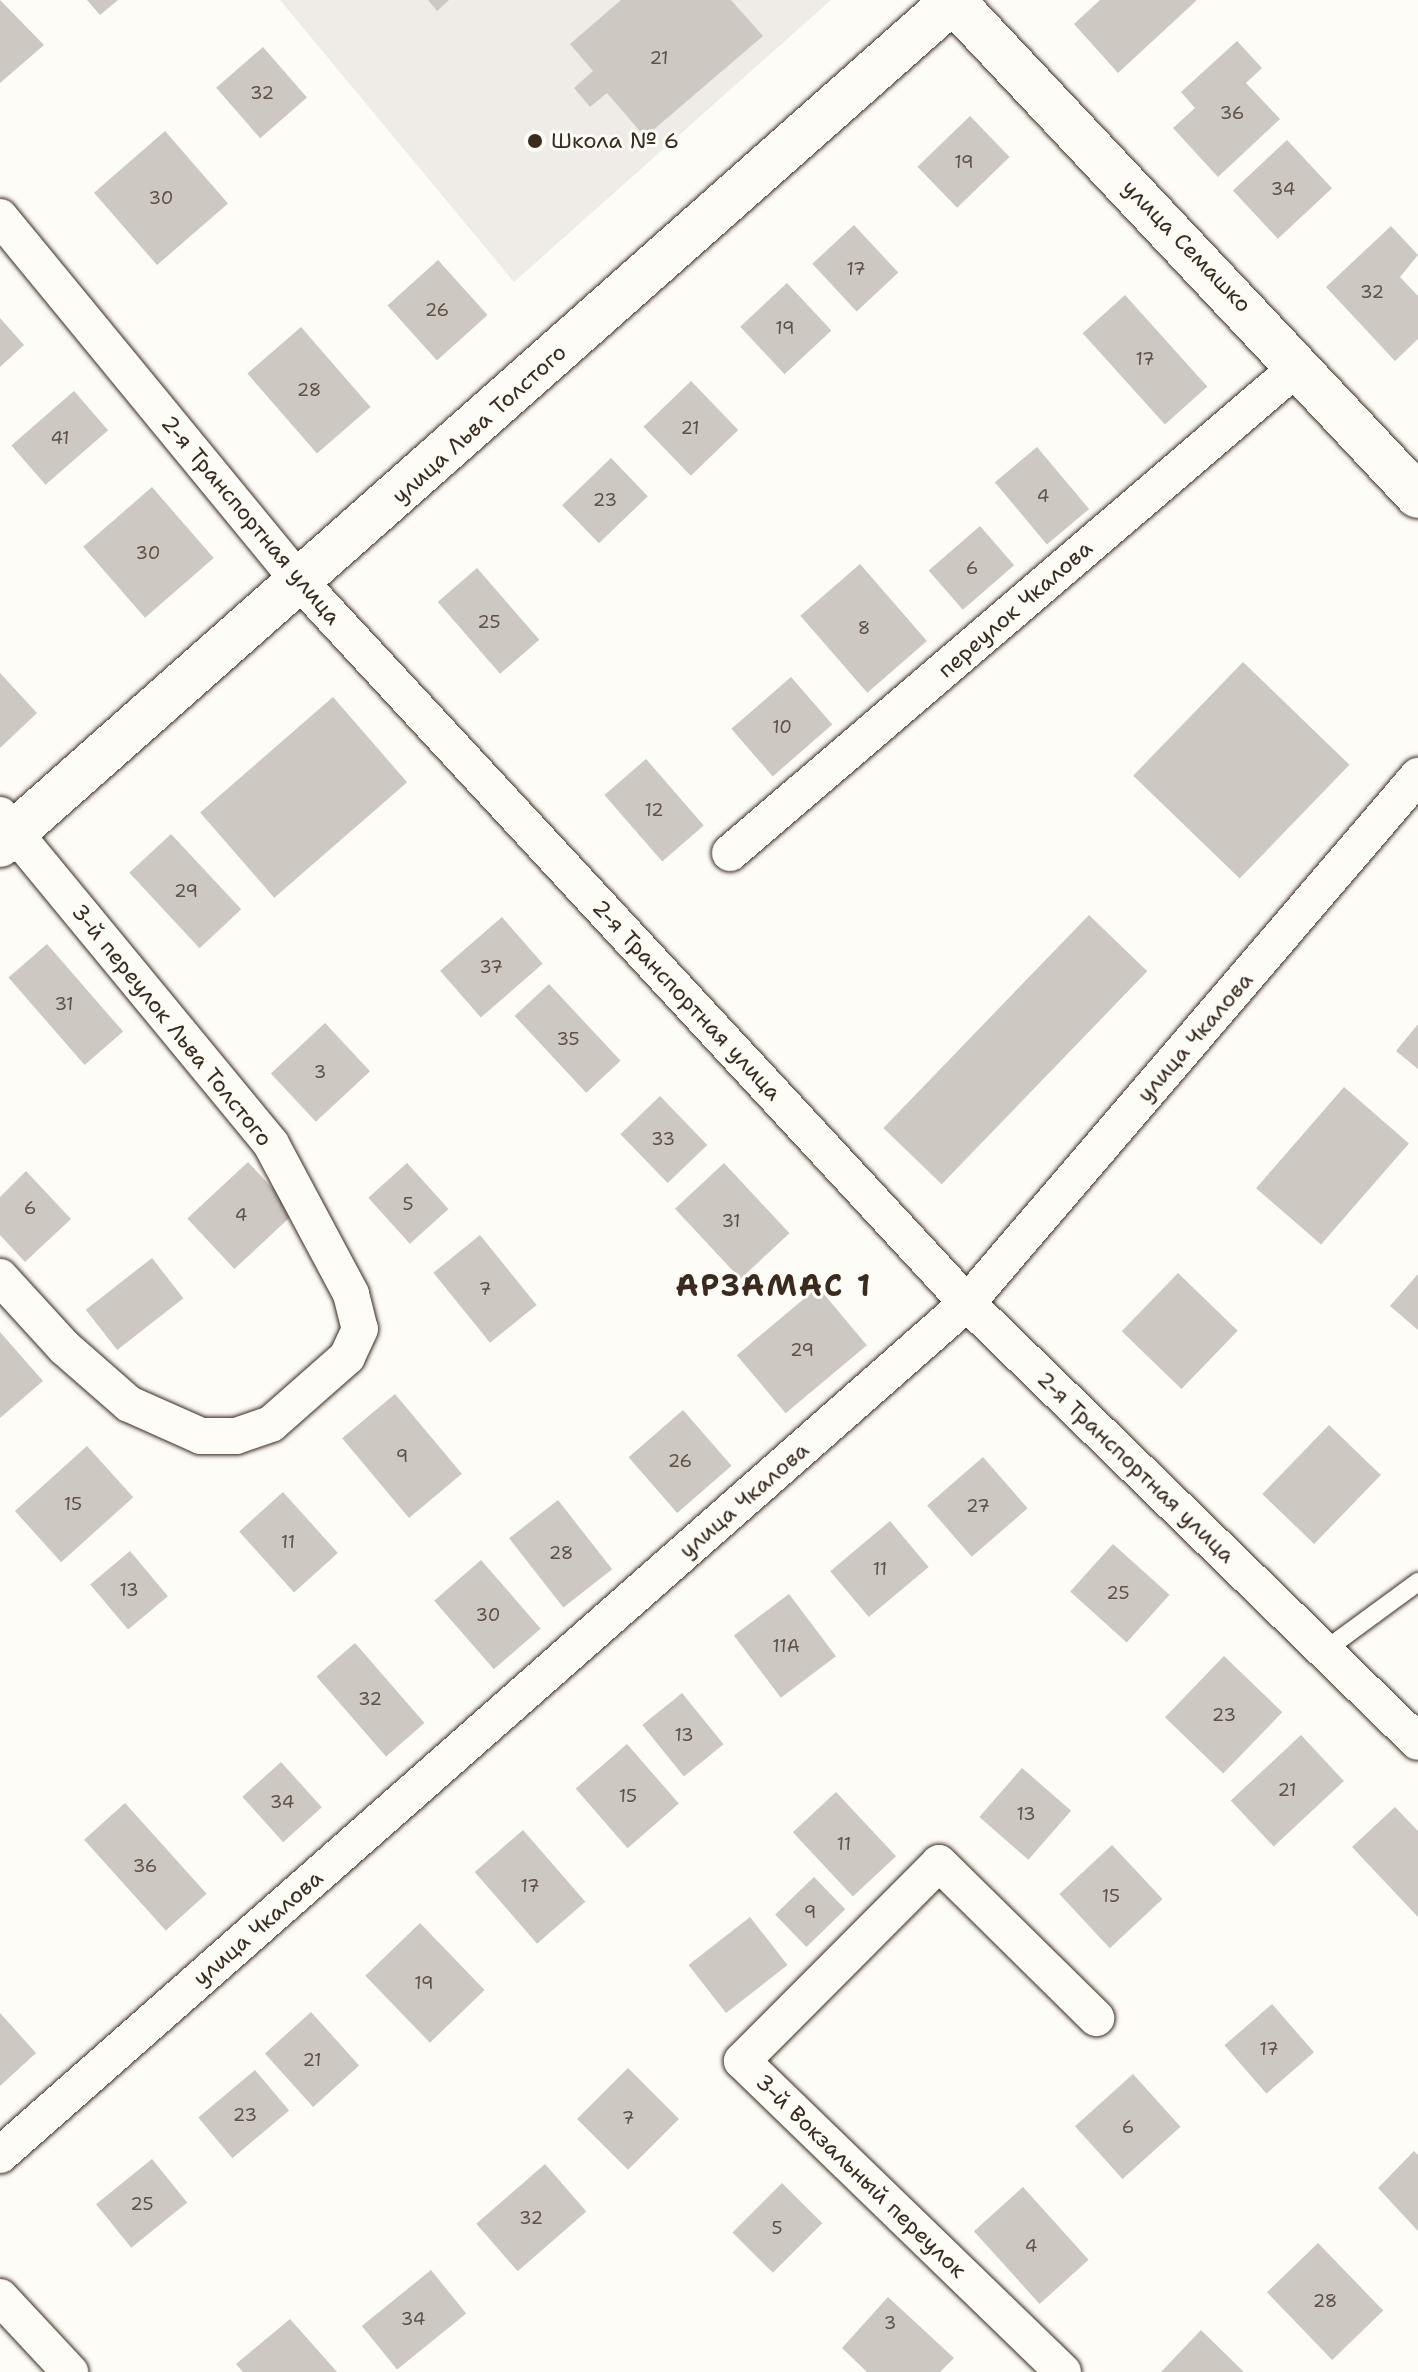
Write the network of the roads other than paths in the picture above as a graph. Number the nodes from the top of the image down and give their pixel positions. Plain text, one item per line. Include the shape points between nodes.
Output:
1 (954, 0) edge
2 (0, 217) edge
3 (1300, 365) junction
4 (1418, 496) edge
5 (301, 583) junction
6 (1418, 776) edge
7 (5, 831) edge
8 (730, 853) dead end
9 (0, 1277) edge
10 (967, 1303) junction
11 (1418, 1582) edge
12 (1324, 1651) junction
13 (1418, 1742) edge
14 (1096, 2018) dead end
15 (0, 2155) edge
16 (0, 2297) edge
17 (70, 2372) edge
18 (1063, 2372) edge

1 - 3 street, улица Семашко
1 - 5 street, улица Льва Толстого
2 - 5 street, 2-я Транспортная улица
3 - 4 street, улица Семашко
3 - 8 street, переулок Чкалова
5 - 7 street, улица Льва Толстого
5 - 10 street, 2-я Транспортная улица
6 - 10 street, улица Чкалова
7 - 9 street, 3-й переулок Льва Толстого via 271,1144 351,1294 360,1329 347,1357 271,1424 236,1436 201,1436 129,1404 64,1347
10 - 12 street, 2-я Транспортная улица
10 - 15 street, улица Чкалова
11 - 12 lane
12 - 13 street, 2-я Транспортная улица
14 - 18 street, 3-й Вокзальный переулок via 939,1863 742,2061
16 - 17 street

